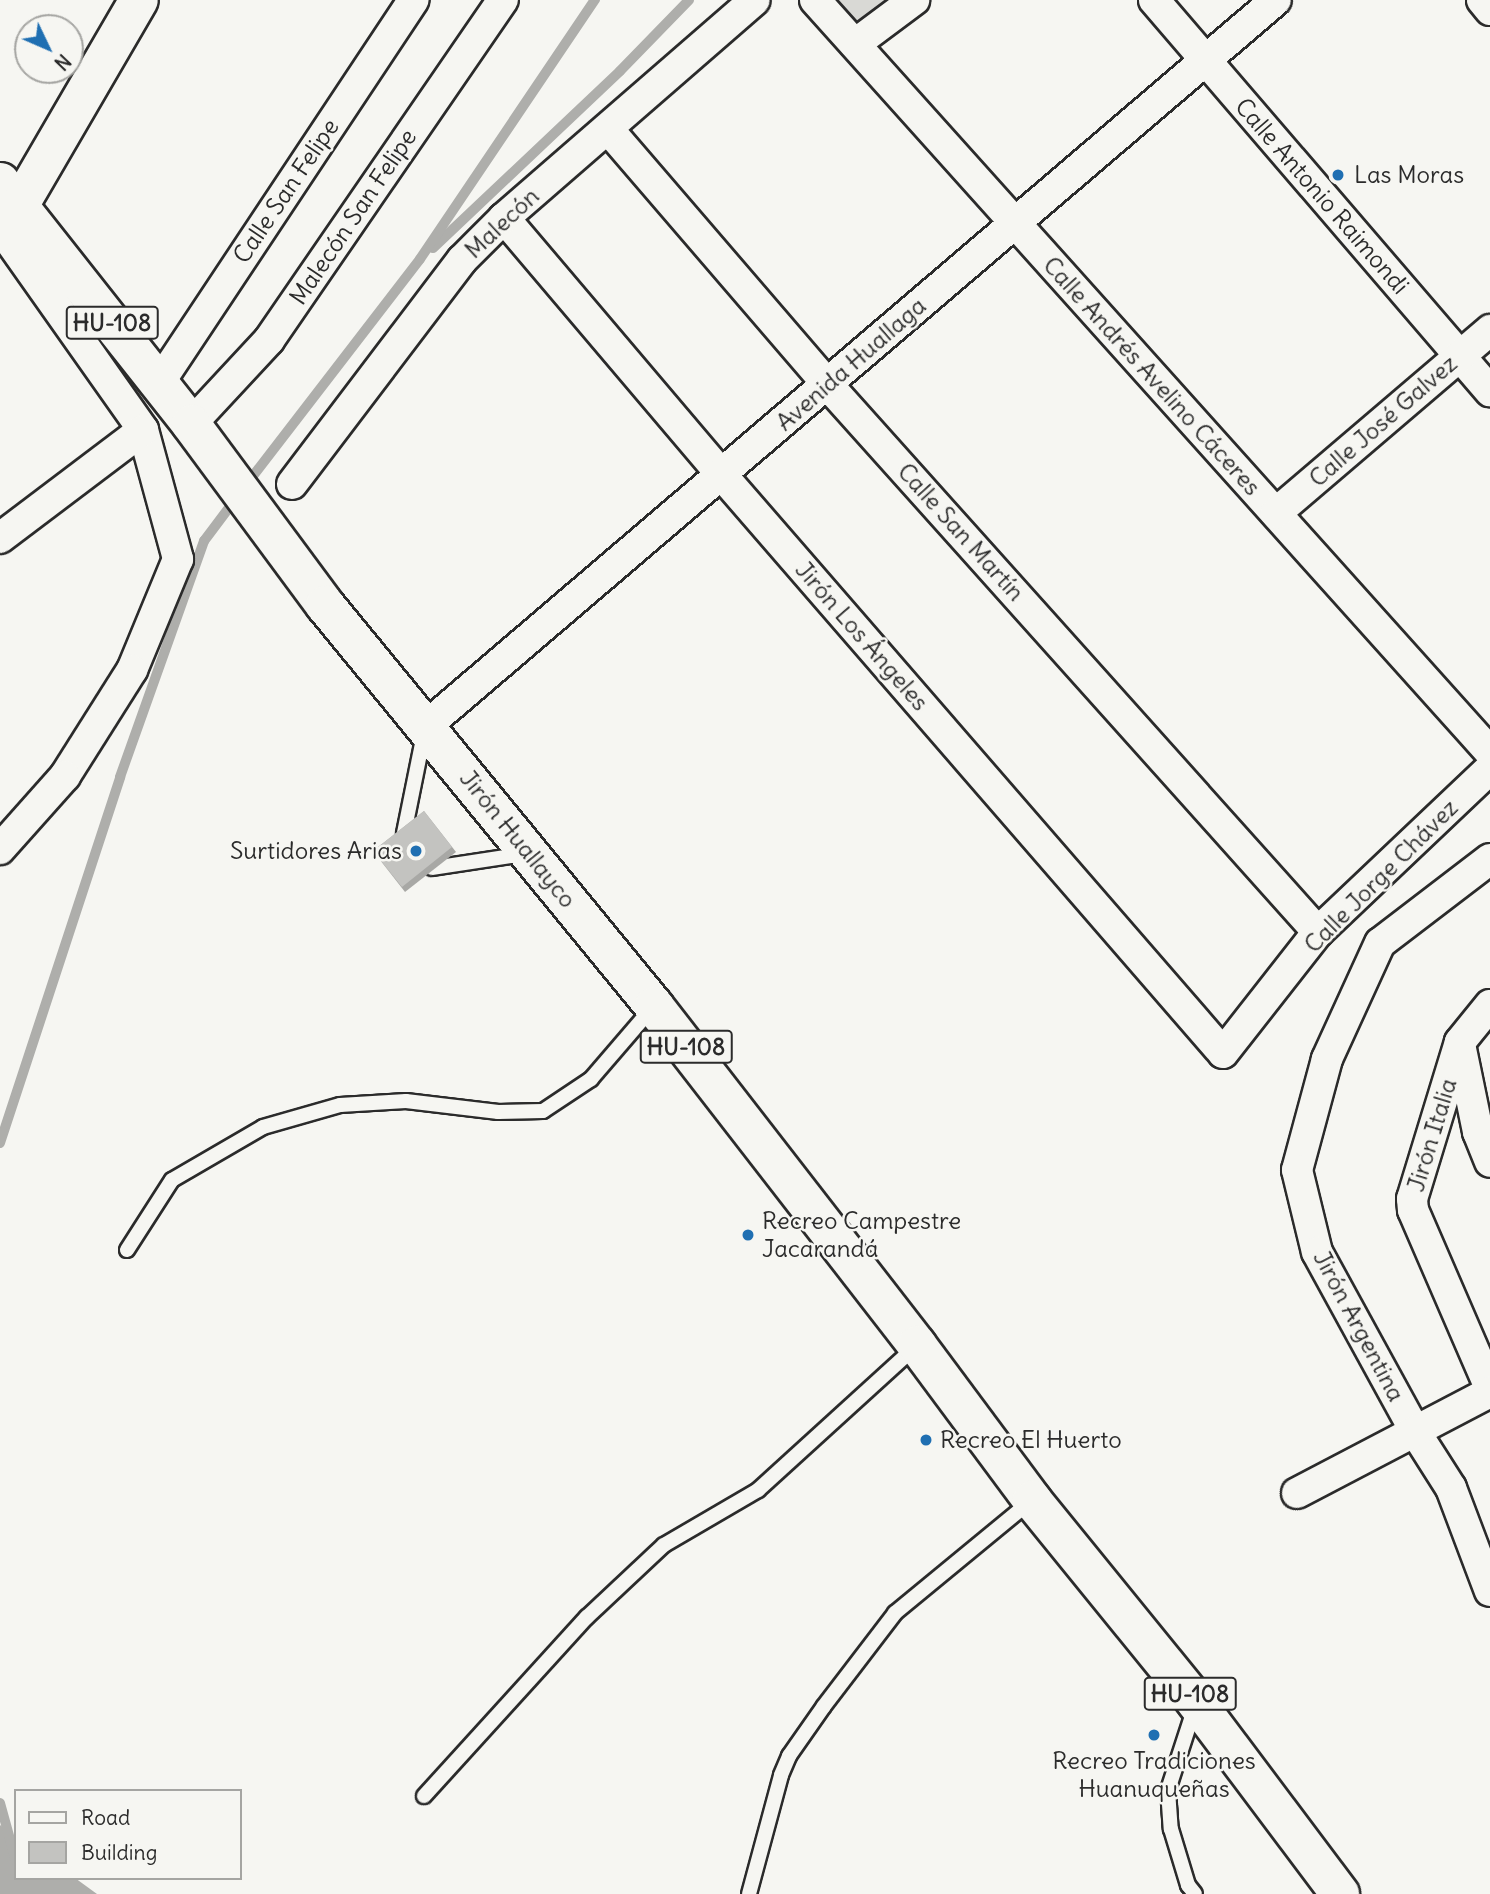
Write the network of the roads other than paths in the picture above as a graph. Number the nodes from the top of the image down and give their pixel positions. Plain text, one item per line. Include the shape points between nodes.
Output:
1 (139, 0) edge
2 (413, 0) edge
3 (503, 0) edge
4 (755, 0) edge
5 (815, 0) edge
6 (914, 0) edge
7 (1154, 0) edge
8 (1276, 0) edge
9 (1482, 0) edge
10 (1490, 10) edge
11 (855, 44) junction
12 (1206, 60) junction
13 (608, 128) junction
14 (5, 209) edge
15 (504, 218) junction
16 (1015, 223) junction
17 (1490, 330) edge
18 (1460, 356) junction
19 (159, 383) junction
20 (827, 384) junction
21 (1490, 391) edge
22 (143, 430) junction
23 (198, 433) junction
24 (721, 474) junction
25 (292, 484) dead end
26 (1276, 513) junction
27 (0, 538) edge
28 (425, 727) junction
29 (1490, 752) edge
30 (1490, 769) edge
31 (404, 832) edge
32 (0, 849) edge
33 (530, 853) junction
34 (1490, 859) edge
35 (432, 868) edge
36 (1318, 932) junction
37 (1490, 1005) edge
38 (654, 1006) junction
39 (1460, 1042) junction
40 (1223, 1053) joint
41 (1490, 1162) edge
42 (127, 1250) dead end
43 (917, 1345) junction
44 (1490, 1390) edge
45 (1416, 1433) junction
46 (1297, 1493) dead end
47 (1032, 1500) junction
48 (1490, 1591) edge
49 (1196, 1702) junction
50 (424, 1796) dead end
51 (748, 1894) edge
52 (1195, 1894) edge
53 (1340, 1894) edge

1 - 14 main road
2 - 19 street, Calle San Felipe
3 - 23 street, Malecón San Felipe via 269,340
4 - 13 street, Malecón
5 - 11 street, Calle Andrés Avelino Cáceres
6 - 11 street
7 - 12 street, Calle Antonio Raimondi
8 - 12 street, Avenida Huallaga
9 - 10 street
11 - 16 street, Calle Andrés Avelino Cáceres
12 - 16 street, Avenida Huallaga
12 - 18 street, Calle Antonio Raimondi
13 - 15 street, Malecón
13 - 20 street, Calle San Martín
14 - 19 main road, Jirón Huallayco / HU-108
14 - 22 street
15 - 24 street, Jirón Los Ángeles
15 - 25 street, Malecón via 462,260
16 - 20 street, Avenida Huallaga
16 - 26 street, Calle Andrés Avelino Cáceres
17 - 18 street, Calle José Galvez
18 - 21 street, Calle Antonio Raimondi
18 - 26 street, Calle José Galvez
19 - 23 main road, Jirón Huallayco / HU-108
20 - 24 street, Avenida Huallaga
20 - 36 street, Calle San Martín
22 - 27 street
22 - 32 street via 177,559 132,670 65,776
23 - 28 main road, Jirón Huallayco / HU-108 via 324,605
24 - 28 street, Avenida Huallaga
24 - 40 street, Jirón Los Ángeles
26 - 29 street, Calle Andrés Avelino Cáceres
28 - 31 lane
28 - 33 main road, Jirón Huallayco / HU-108
30 - 36 street, Calle Jorge Chávez
33 - 35 lane
33 - 38 main road, Jirón Huallayco / HU-108
34 - 45 street, Jirón Argentina via 1380,943 1326,1059 1297,1170 1317,1252
36 - 40 street, Calle Jorge Chávez
37 - 39 street, Jirón Italia
38 - 42 lane via 591,1079 544,1111 498,1112 406,1101 340,1105 263,1127 172,1180
38 - 43 main road, Jirón Huallayco / HU-108
39 - 41 street via 1478,1132
39 - 44 street, Jirón Italia via 1412,1199
43 - 47 main road, Jirón Huallayco / HU-108
43 - 50 lane via 758,1490 664,1545 587,1616
44 - 45 street
45 - 46 street
45 - 48 street, Jirón Argentina via 1451,1488
47 - 49 main road, HU-108
47 - 51 lane via 895,1613 824,1706 780,1775
49 - 52 lane via 1168,1790 1171,1829
49 - 53 main road, HU-108

